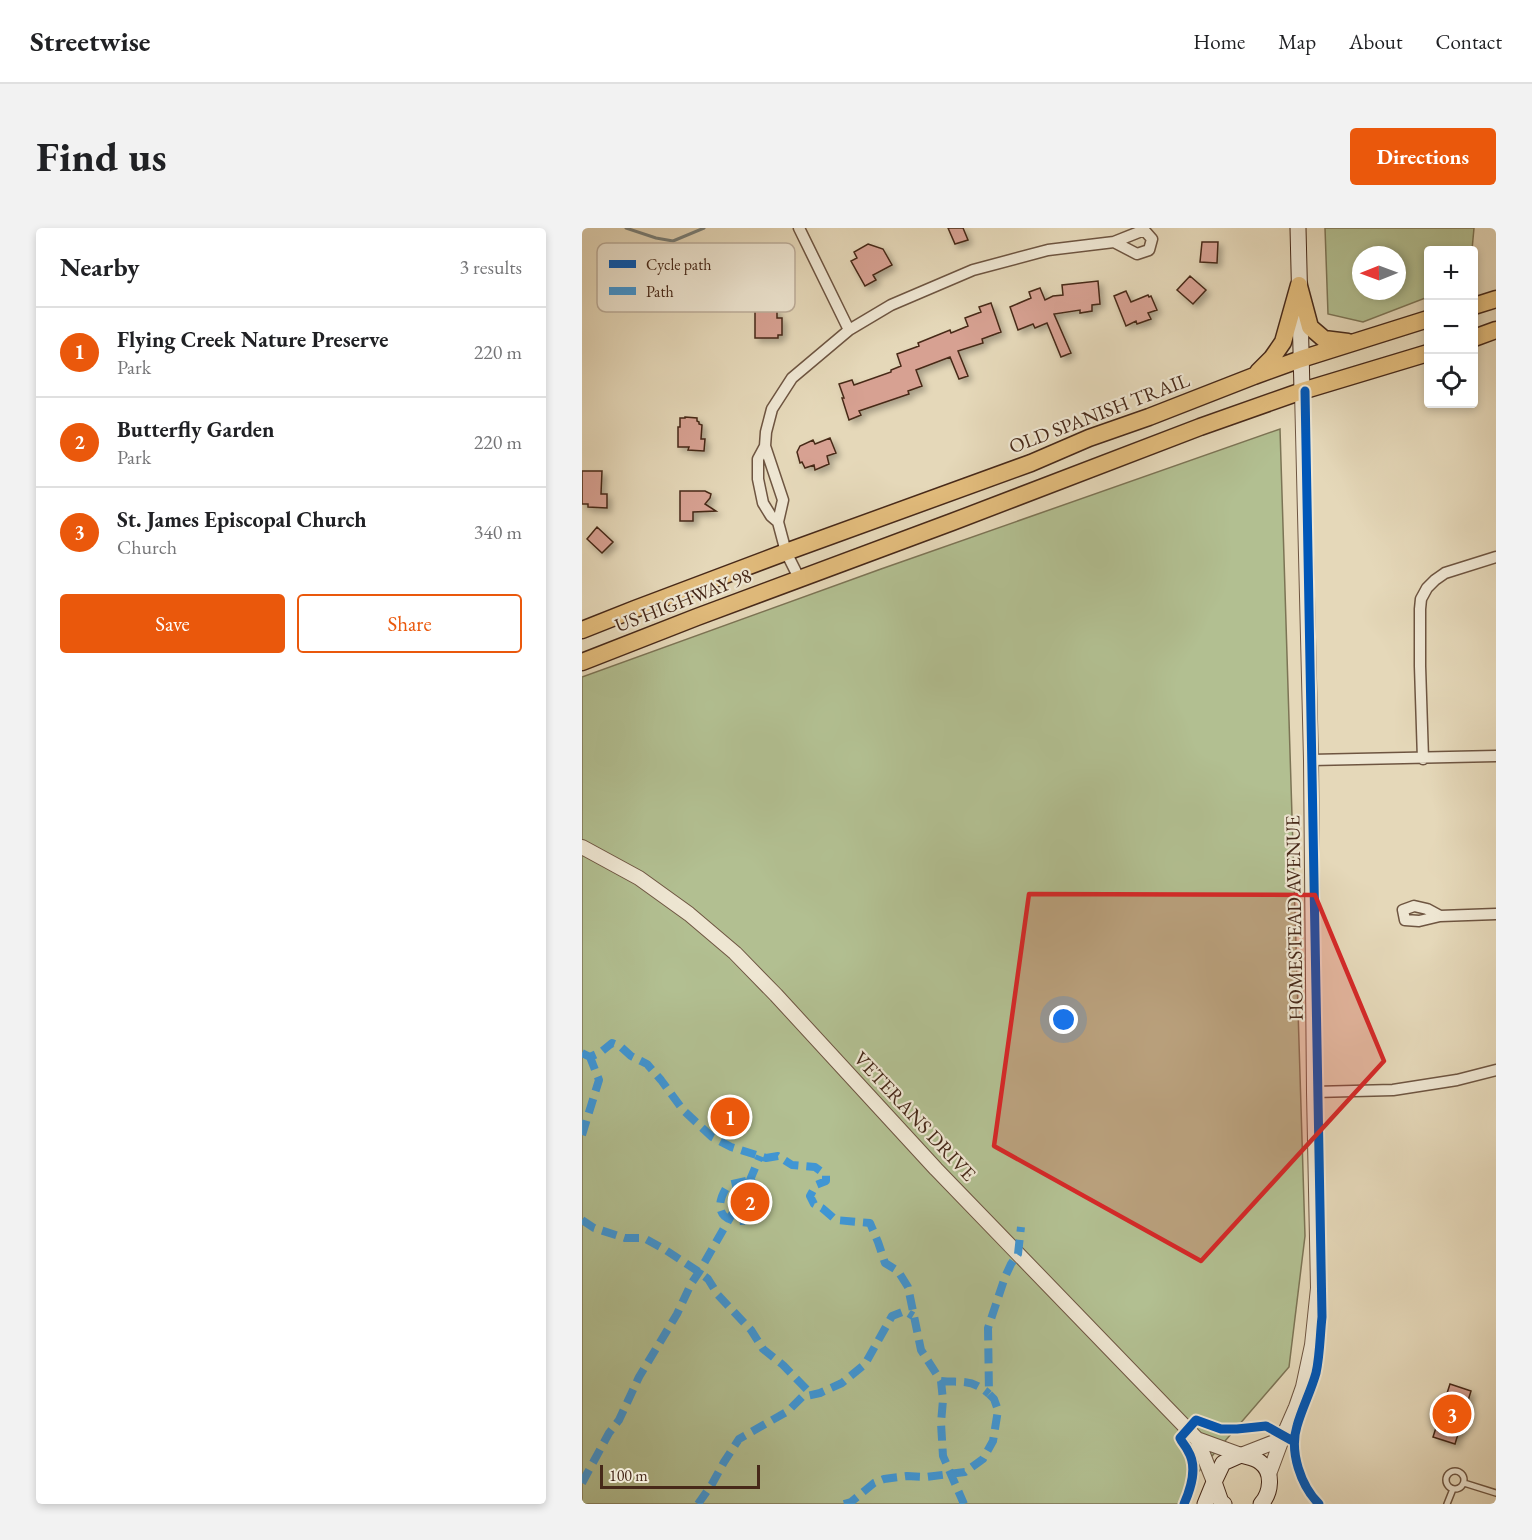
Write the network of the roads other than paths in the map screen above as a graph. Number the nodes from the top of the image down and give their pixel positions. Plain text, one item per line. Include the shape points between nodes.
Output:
1 (799, 228) edge
2 (1298, 228) edge
3 (1114, 242) dead end
4 (1299, 285) junction
5 (1496, 299) edge
6 (1478, 304) edge
7 (1424, 320) edge
8 (849, 330) junction
9 (1496, 330) edge
10 (1478, 336) edge
11 (1353, 343) junction
12 (1425, 354) edge
13 (1301, 359) junction
14 (1254, 376) junction
15 (1302, 391) junction
16 (765, 446) junction
17 (778, 522) junction
18 (786, 552) junction
19 (1496, 557) edge
20 (799, 578) junction
21 (582, 630) edge
22 (582, 662) edge
23 (1496, 756) edge
24 (1423, 759) junction
25 (1311, 760) junction
26 (582, 847) edge
27 (1496, 914) edge
28 (1440, 916) dead end
29 (1496, 1070) edge
30 (1314, 1092) junction
31 (1197, 1439) junction
32 (1282, 1439) junction
33 (1242, 1455) junction
34 (1214, 1482) junction
35 (1464, 1482) junction
36 (1271, 1489) edge
37 (1453, 1489) junction
38 (1496, 1493) edge
39 (1205, 1504) edge
40 (1224, 1504) edge
41 (1261, 1504) edge
42 (1447, 1504) edge

1 - 8 street
2 - 4 main road
3 - 8 street via 1048,250 973,270 891,305
4 - 11 main road via 1310,327 1324,339
4 - 13 main road
4 - 14 main road via 1283,342
5 - 6 main road
7 - 11 main road, OLD SPANISH TRAIL
8 - 16 street via 792,378 772,409
9 - 10 main road
11 - 13 main road, OLD SPANISH TRAIL
12 - 15 main road
13 - 14 main road, OLD SPANISH TRAIL
13 - 15 main road
14 - 18 main road, OLD SPANISH TRAIL
15 - 20 main road
15 - 25 street, HOMESTEAD AVENUE
16 - 17 street via 783,500
16 - 17 street via 758,459 760,490 766,509
17 - 18 street
18 - 20 street
18 - 21 main road, US HIGHWAY 98
19 - 24 street via 1445,573 1435,579 1421,599
20 - 22 main road, US HIGHWAY 98
23 - 24 street
24 - 25 street
25 - 30 street, HOMESTEAD AVENUE
26 - 31 street, VETERANS DRIVE via 639,878 735,953 936,1169
27 - 28 street
29 - 30 street via 1393,1090
30 - 32 street, HOMESTEAD AVENUE via 1318,1288 1315,1322 1303,1387
31 - 33 street, VETERANS DRIVE
31 - 34 street, VETERANS DRIVE
32 - 33 street
32 - 36 street, HOMESTEAD AVENUE
33 - 34 main road via 1223,1463
33 - 36 main road via 1260,1462
34 - 39 main road
34 - 40 main road
35 - 37 lane via 1461,1488
35 - 37 lane via 1460,1473 1449,1473 1446,1481
35 - 38 lane
36 - 41 main road
37 - 42 lane

